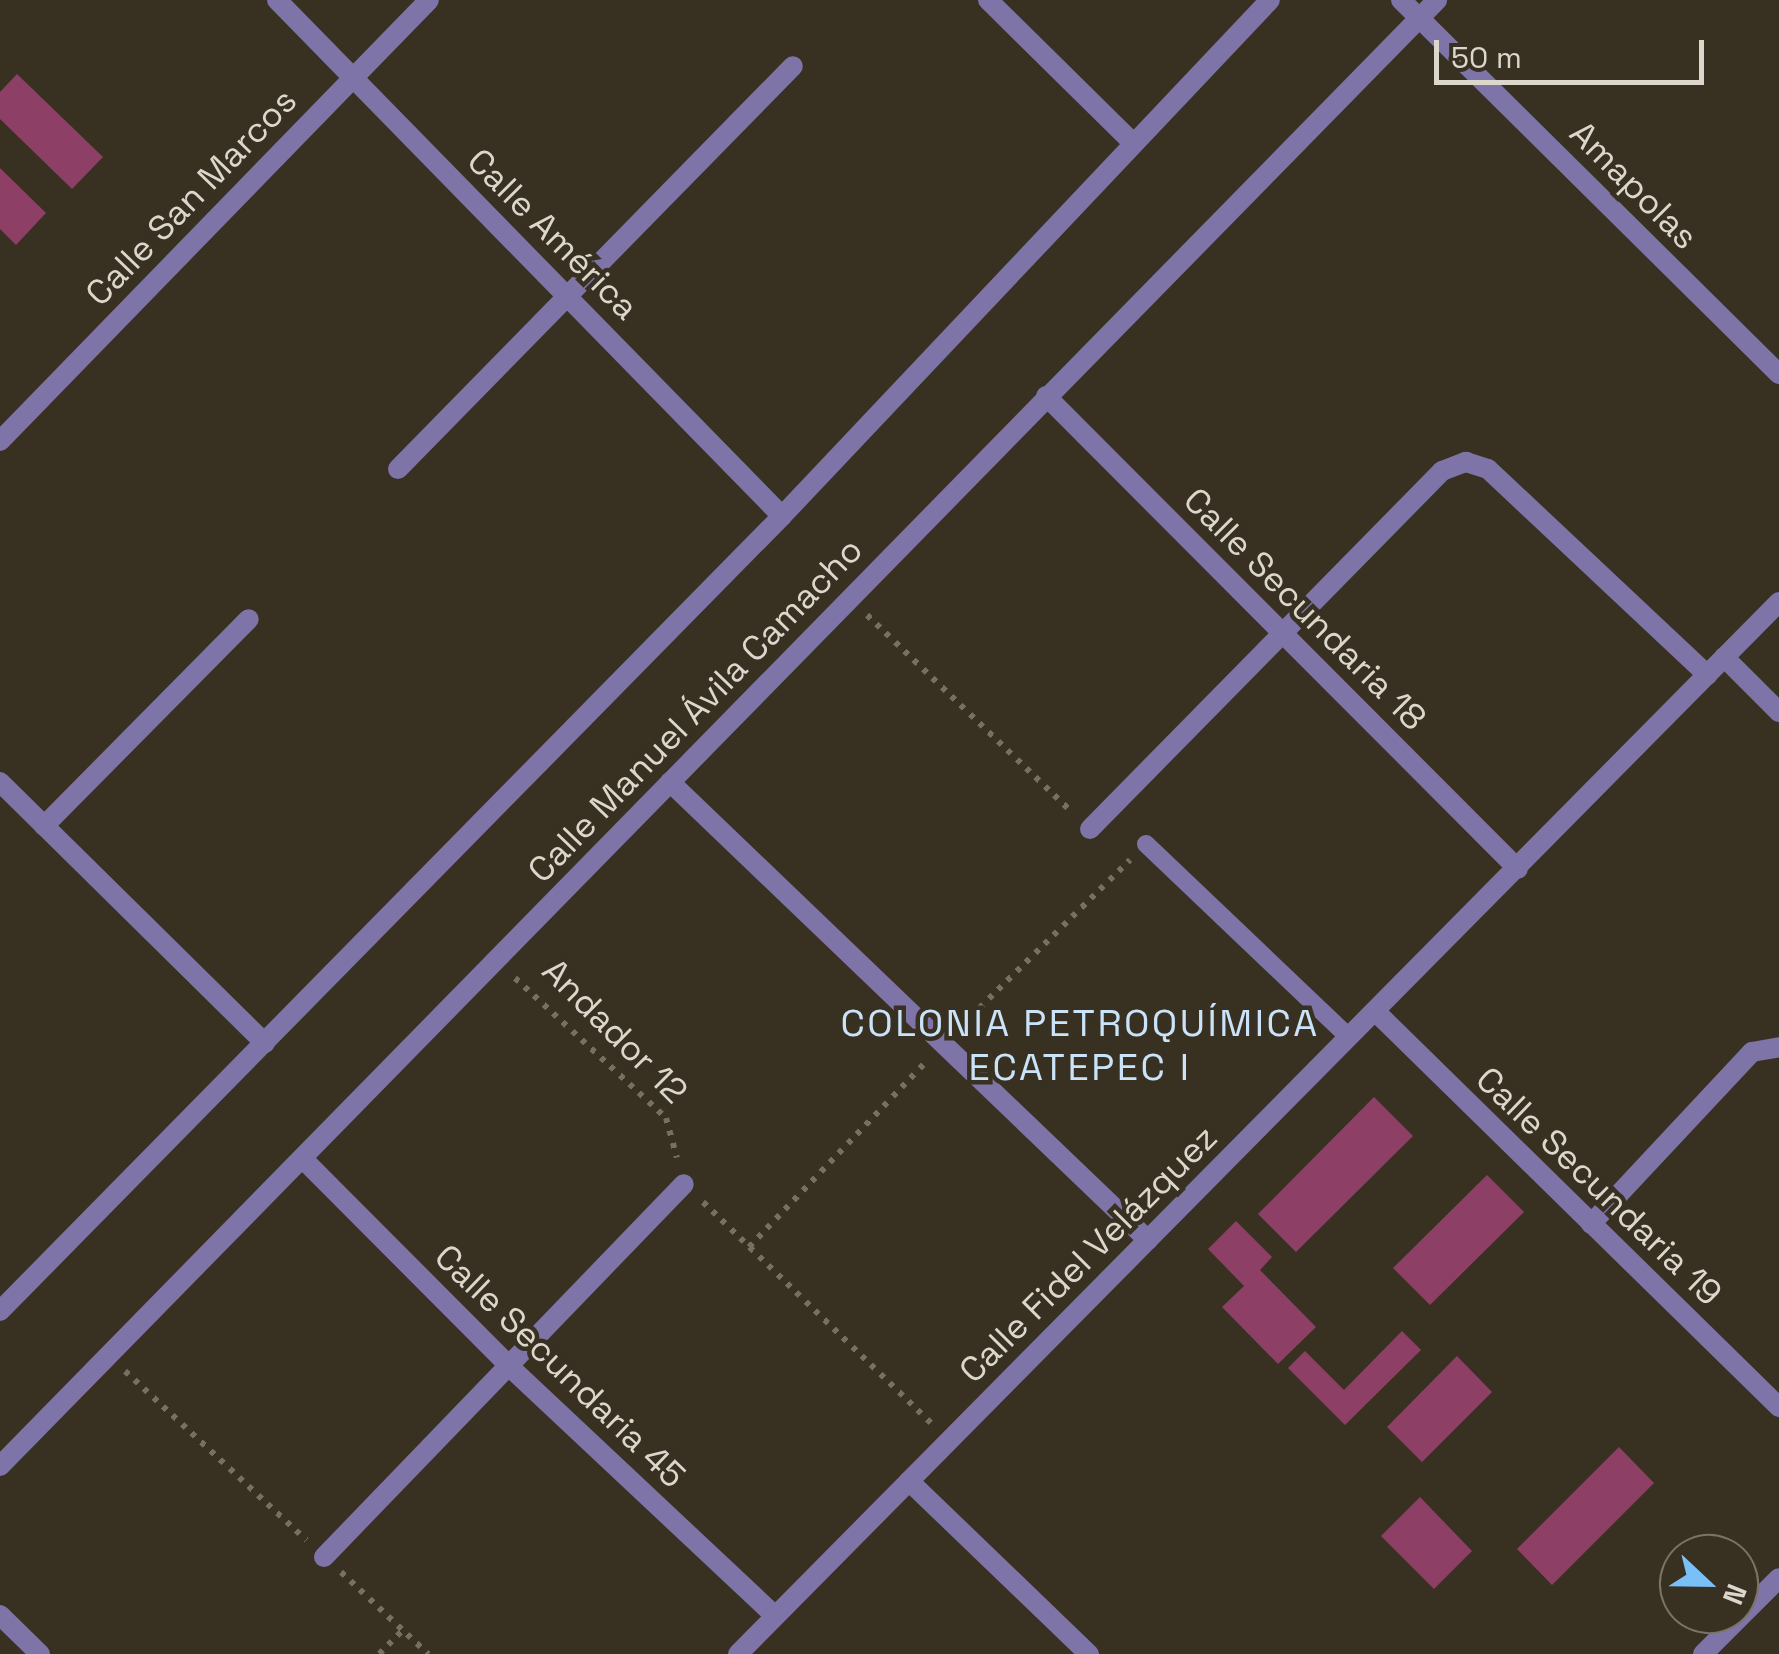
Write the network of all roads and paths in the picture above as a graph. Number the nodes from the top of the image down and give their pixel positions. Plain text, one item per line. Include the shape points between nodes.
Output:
1 (277, 0) edge
2 (428, 0) edge
3 (988, 0) edge
4 (1270, 0) edge
5 (1401, 0) edge
6 (1437, 0) edge
7 (1419, 18) junction
8 (793, 66) dead end
9 (350, 80) junction
10 (1131, 141) junction
11 (568, 292) junction
12 (1779, 374) edge
13 (1046, 396) junction
14 (0, 441) edge
15 (398, 469) dead end
16 (782, 516) junction
17 (850, 599) junction
18 (1779, 602) edge
19 (249, 619) dead end
20 (1282, 631) junction
21 (1724, 657) junction
22 (1707, 675) junction
23 (1779, 712) edge
24 (0, 782) edge
25 (670, 782) junction
26 (44, 826) junction
27 (1090, 829) junction
28 (1146, 844) joint
29 (1126, 864) junction
30 (1518, 868) junction
31 (496, 960) junction
32 (1374, 1011) junction
33 (1348, 1037) junction
34 (265, 1043) junction
35 (941, 1046) junction
36 (1775, 1046) edge
37 (304, 1159) junction
38 (684, 1184) junction
39 (1590, 1224) junction
40 (1148, 1240) junction
41 (749, 1247) junction
42 (0, 1311) edge
43 (110, 1357) junction
44 (511, 1368) junction
45 (1779, 1408) edge
46 (949, 1441) junction
47 (0, 1466) edge
48 (909, 1481) junction
49 (324, 1557) junction
50 (1779, 1578) edge
51 (1763, 1594) junction
52 (1779, 1609) edge
53 (0, 1615) edge
54 (776, 1616) junction
55 (403, 1630) junction
56 (40, 1654) edge
57 (379, 1654) edge
58 (428, 1654) edge
59 (738, 1654) edge
60 (1089, 1654) edge
61 (1704, 1654) edge

1 - 9 street, Calle América
2 - 9 street, Calle San Marcos
3 - 10 street
4 - 10 street, Calle Manuel Ávila Camacho
5 - 7 street, Amapolas
6 - 7 street, Calle Manuel Ávila Camacho
7 - 12 street, Amapolas
7 - 13 street, Calle Manuel Ávila Camacho
8 - 11 street
9 - 11 street, Calle América
9 - 14 street, Calle San Marcos
10 - 16 street, Calle Manuel Ávila Camacho
11 - 15 street
11 - 16 street, Calle América
13 - 17 street, Calle Manuel Ávila Camacho
13 - 20 street, Calle Secundaria 18
16 - 34 street, Calle Manuel Ávila Camacho
17 - 25 street, Calle Manuel Ávila Camacho
17 - 27 path
18 - 21 street, Calle Fidel Velázquez
19 - 26 street
20 - 22 street via 1442,471 1466,462 1488,470
20 - 27 street
20 - 30 street, Calle Secundaria 18
21 - 22 street, Calle Fidel Velázquez
21 - 23 street
22 - 30 street, Calle Fidel Velázquez
24 - 26 street
25 - 31 street, Calle Manuel Ávila Camacho
25 - 35 street
26 - 34 street
27 - 29 path
28 - 29 path
28 - 33 lane
29 - 35 path
30 - 32 street, Calle Fidel Velázquez
31 - 37 street, Calle Manuel Ávila Camacho
31 - 38 path, Andador 12 via 666,1118
32 - 33 street, Calle Fidel Velázquez
32 - 39 street, Calle Secundaria 19
33 - 40 street, Calle Fidel Velázquez
34 - 42 street, Calle Manuel Ávila Camacho
35 - 40 street
35 - 41 path
36 - 39 street via 1752,1052
37 - 43 street, Calle Manuel Ávila Camacho
37 - 44 street, Calle Secundaria 45
38 - 41 path
38 - 44 street
39 - 45 street, Calle Secundaria 19
40 - 46 street, Calle Fidel Velázquez
41 - 46 path
43 - 47 street, Calle Manuel Ávila Camacho
43 - 49 path
44 - 49 street
44 - 54 street, Calle Secundaria 45
46 - 48 street, Calle Fidel Velázquez
48 - 54 street, Calle Fidel Velázquez
48 - 60 street
49 - 55 path
50 - 51 street
51 - 52 street
51 - 61 street
53 - 56 street
54 - 59 street, Calle Fidel Velázquez
55 - 57 path
55 - 58 path

